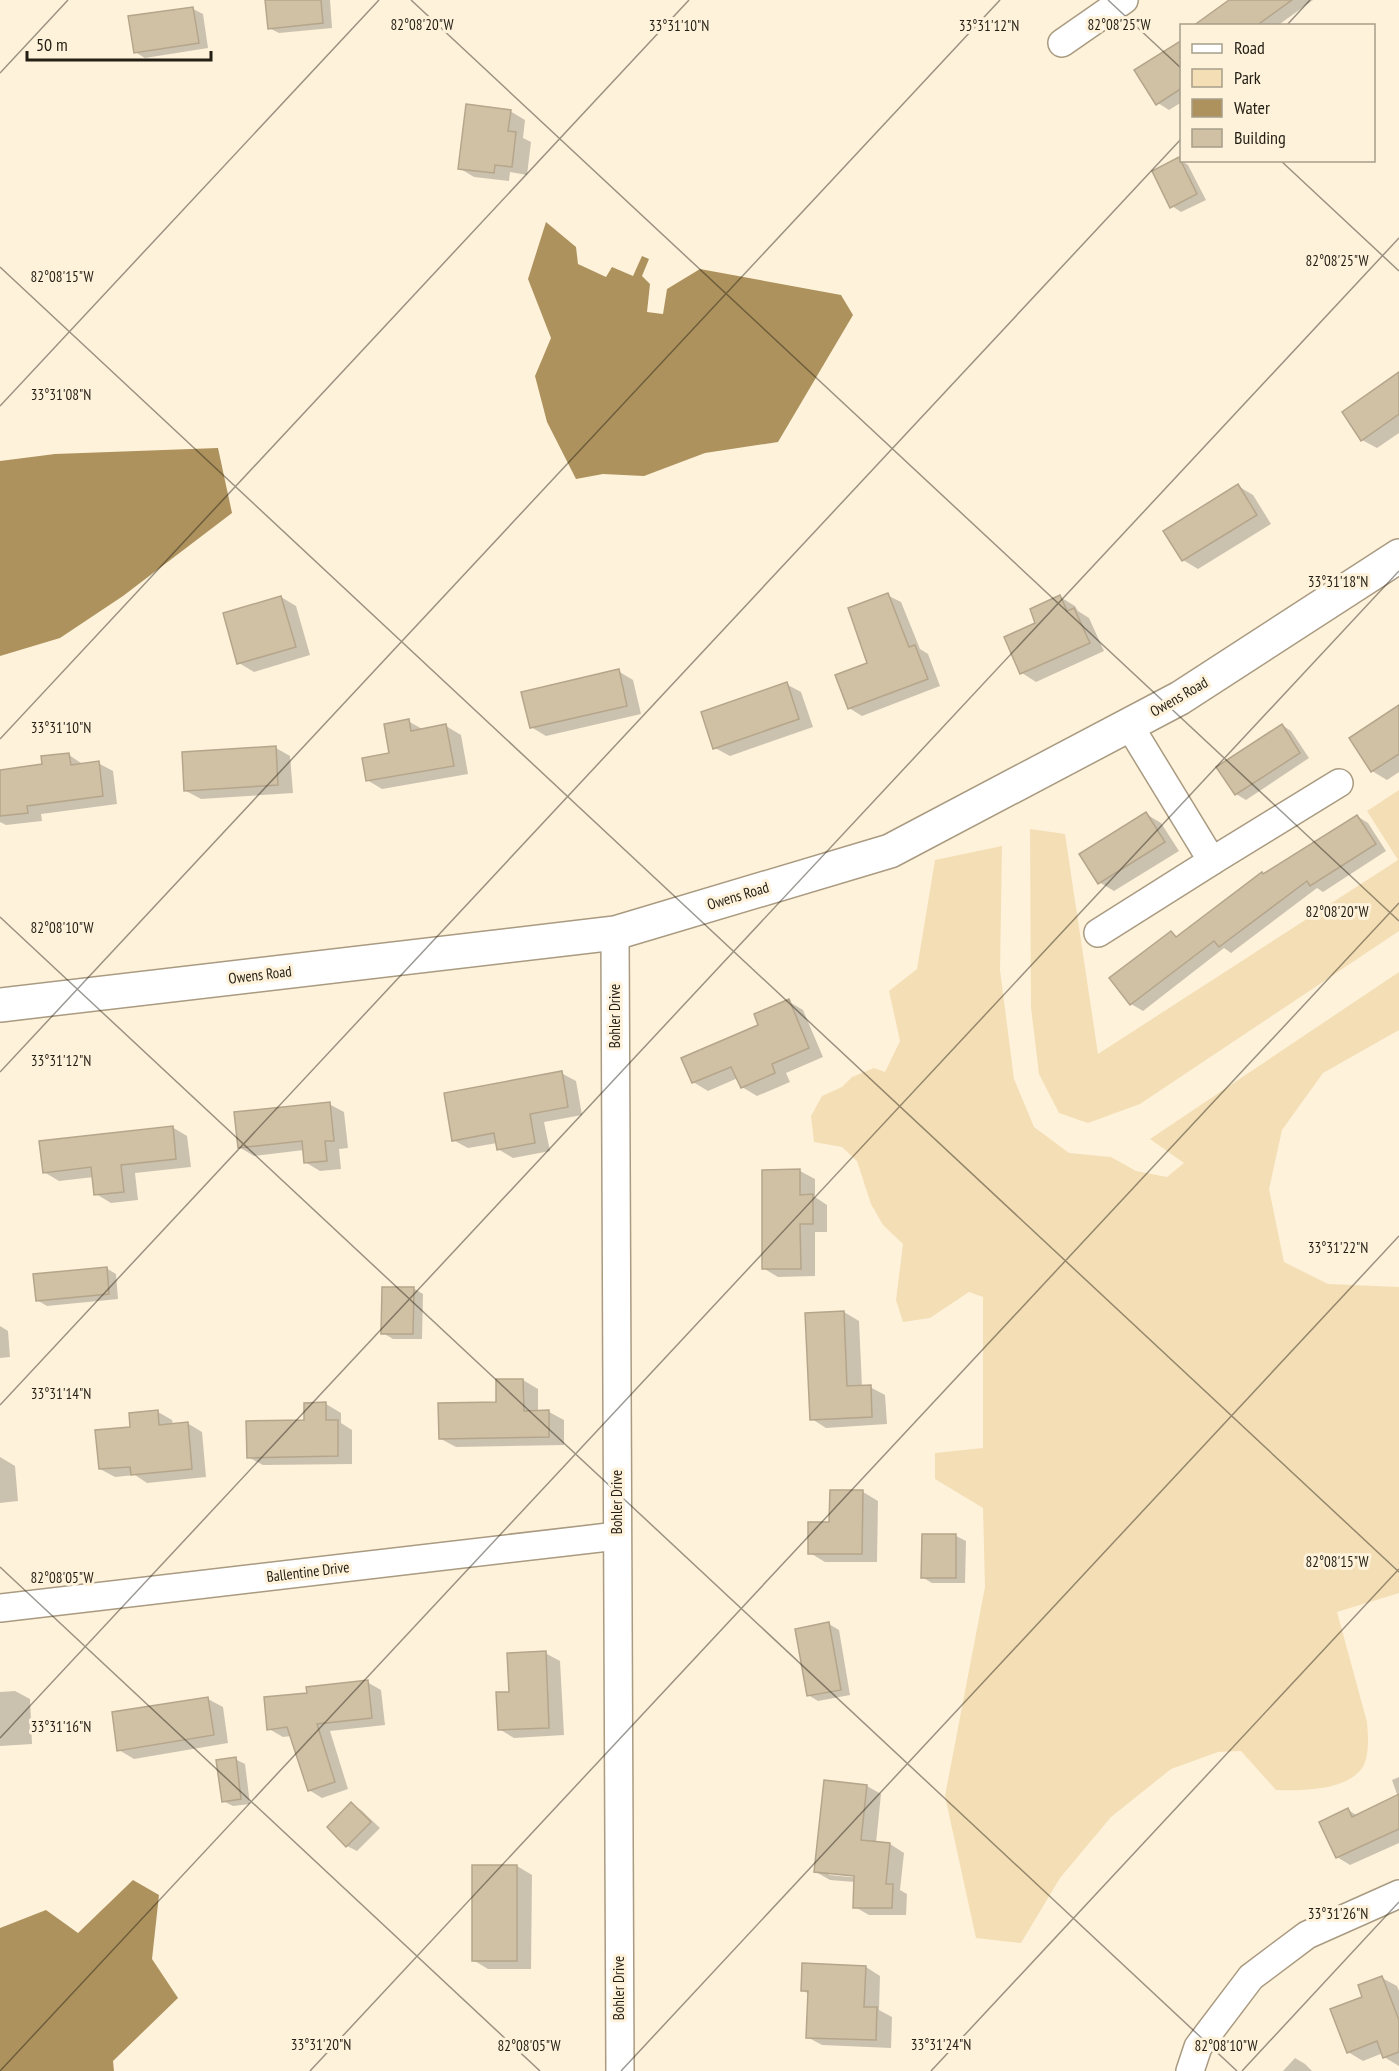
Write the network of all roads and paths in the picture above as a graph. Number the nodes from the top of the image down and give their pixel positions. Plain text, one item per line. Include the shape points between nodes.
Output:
1 (1124, 0) edge
2 (1062, 43) dead end
3 (1399, 556) edge
4 (1129, 725) junction
5 (1339, 783) dead end
6 (1212, 861) junction
7 (615, 933) junction
8 (1098, 933) dead end
9 (0, 1005) edge
10 (617, 1536) junction
11 (0, 1608) edge
12 (1399, 1894) edge
13 (620, 2071) edge
14 (1190, 2071) edge

1 - 2 street
3 - 4 street, Owens Road via 1180,698
4 - 6 street
4 - 7 street, Owens Road via 890,851
5 - 6 street
6 - 8 street
7 - 9 street, Owens Road
7 - 10 street, Bohler Drive
10 - 11 street, Ballentine Drive
10 - 13 street, Bohler Drive
12 - 14 street via 1307,1935 1251,1977 1197,2046

